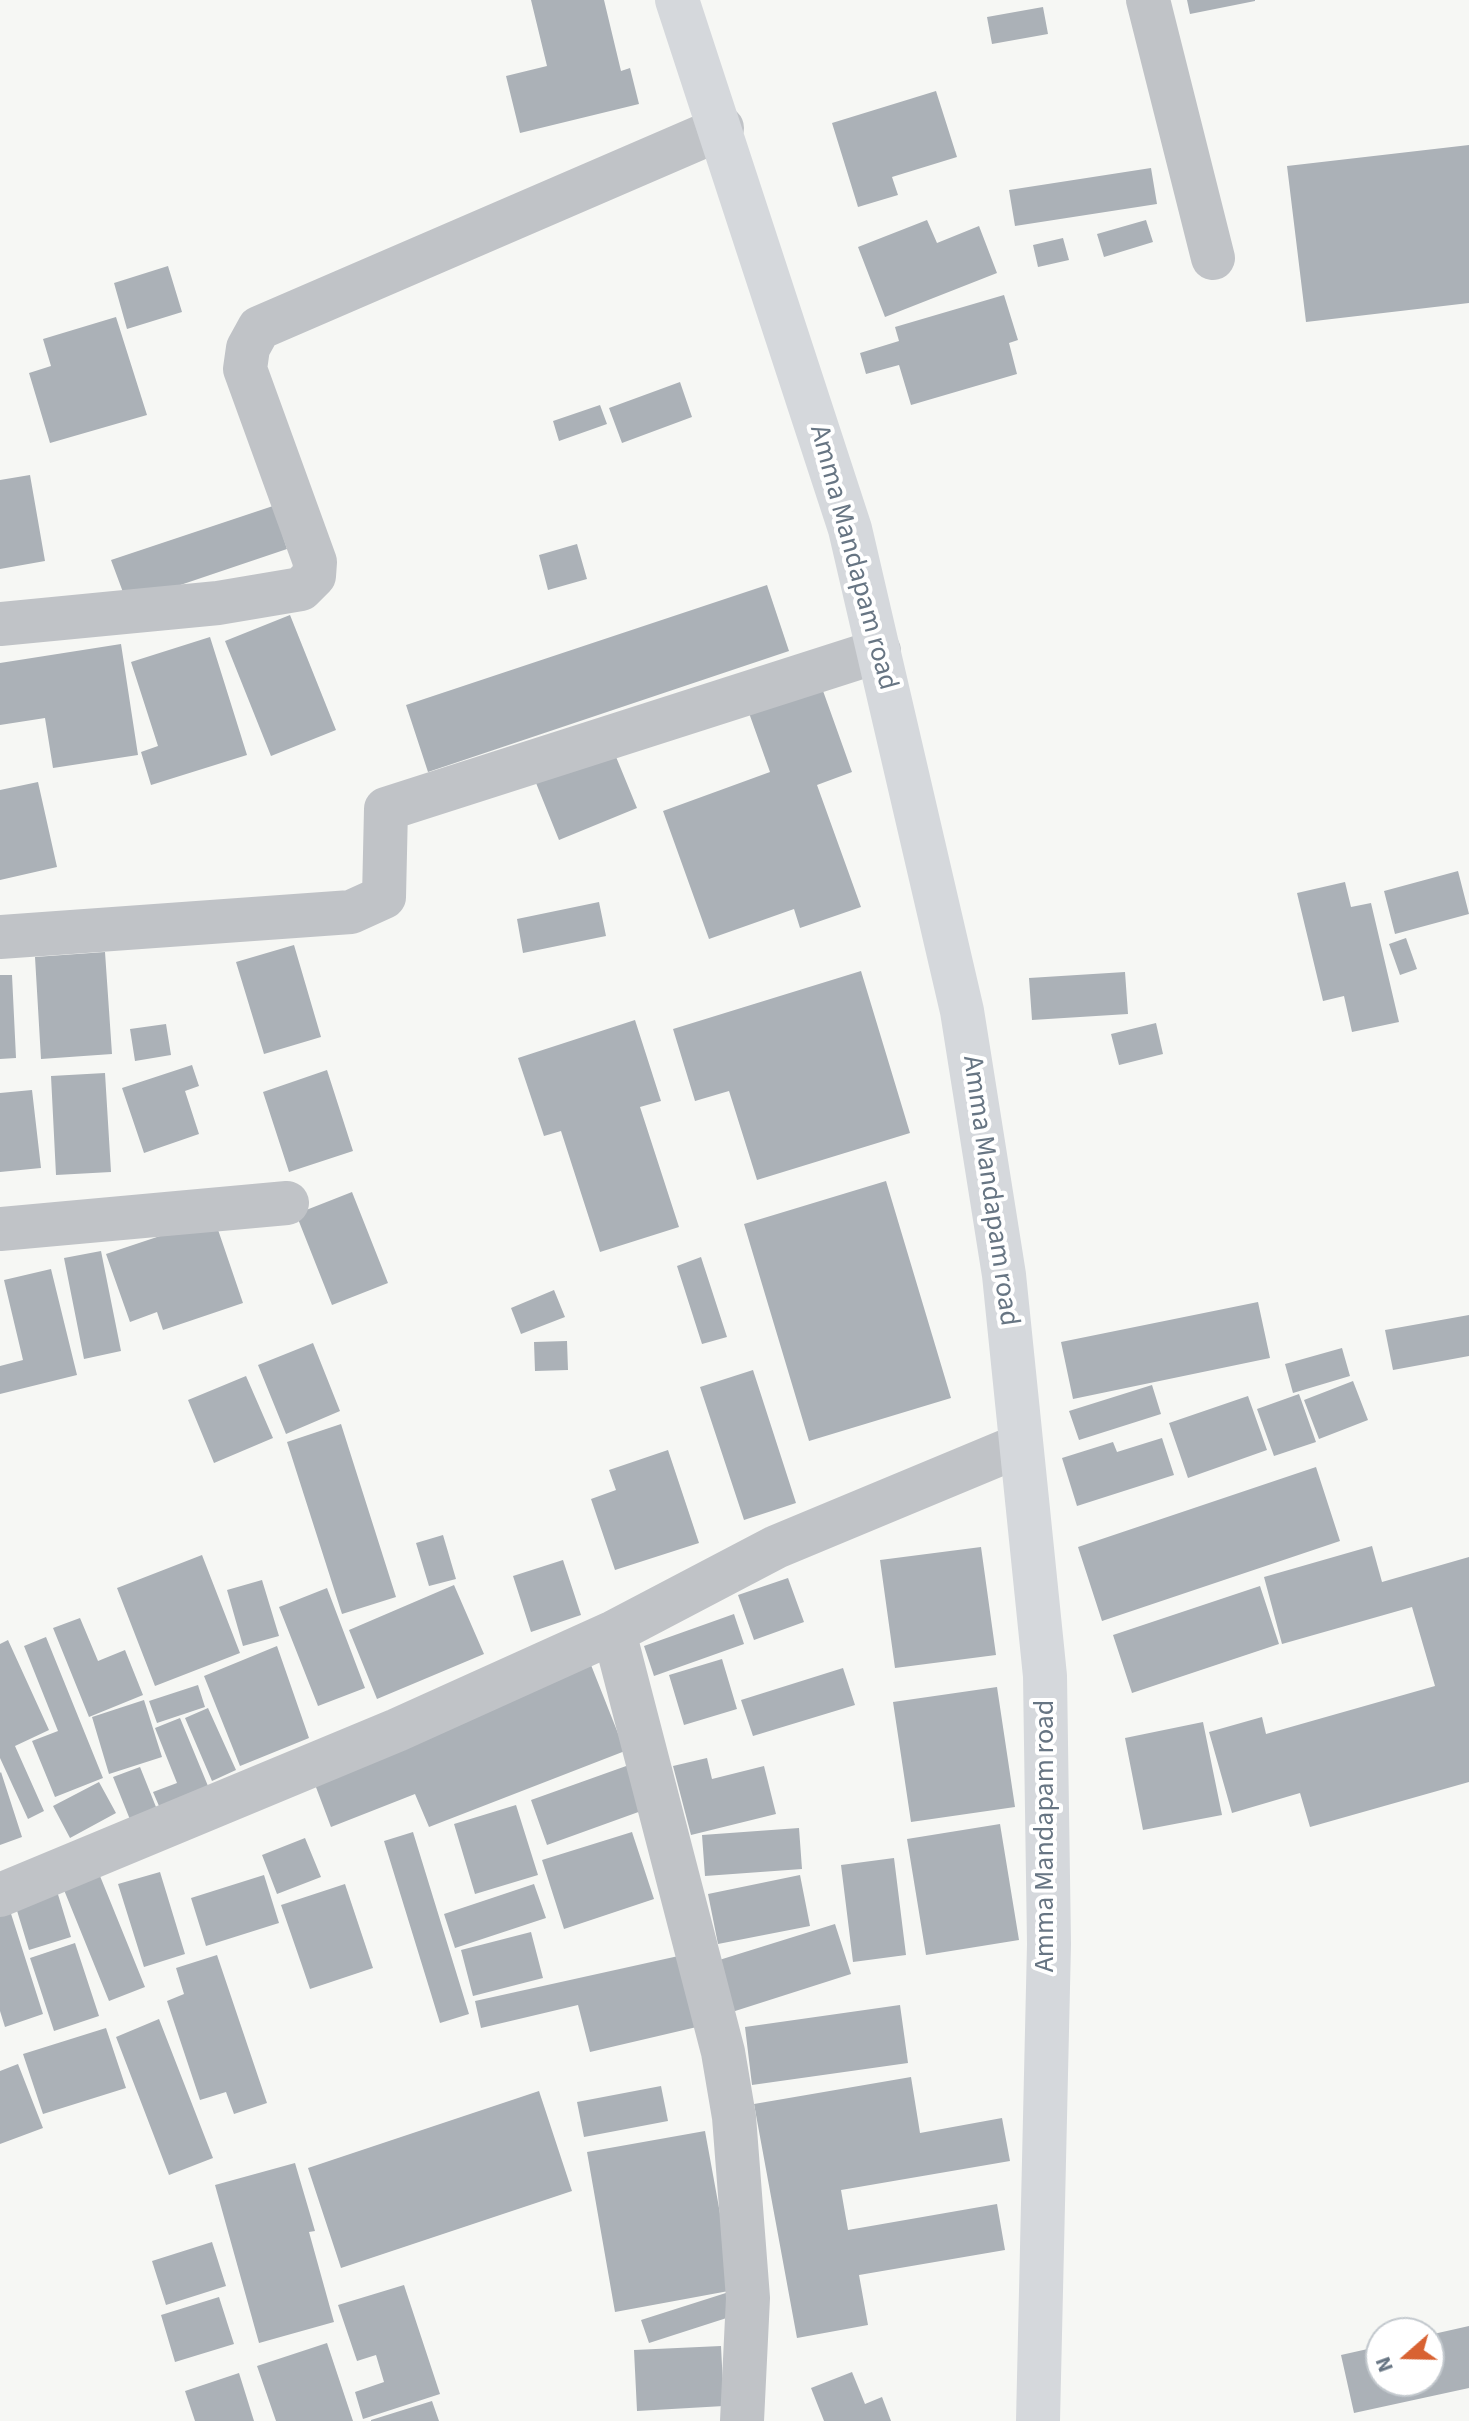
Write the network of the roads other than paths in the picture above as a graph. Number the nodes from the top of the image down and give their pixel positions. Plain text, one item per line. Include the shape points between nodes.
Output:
1 (677, 0) edge
2 (1148, 0) edge
3 (722, 128) junction
4 (1213, 258) dead end
5 (0, 624) edge
6 (879, 651) junction
7 (0, 937) edge
8 (287, 1203) dead end
9 (0, 1229) edge
10 (1021, 1445) junction
11 (614, 1632) junction
12 (0, 1895) edge
13 (742, 2421) edge
14 (1038, 2421) edge

1 - 3 main road, Amma Mandapam road
2 - 4 street
3 - 5 street via 259,328 245,369 315,562 314,576 301,589 218,603
3 - 6 main road, Amma Mandapam road via 850,529
6 - 7 street via 386,809 384,897 351,912
6 - 10 main road, Amma Mandapam road via 962,1011 1004,1275
8 - 9 street
10 - 11 street via 776,1547
10 - 14 main road, Amma Mandapam road via 1045,1676 1049,1944
11 - 12 street via 397,1730
11 - 13 street via 723,2052 748,2298

